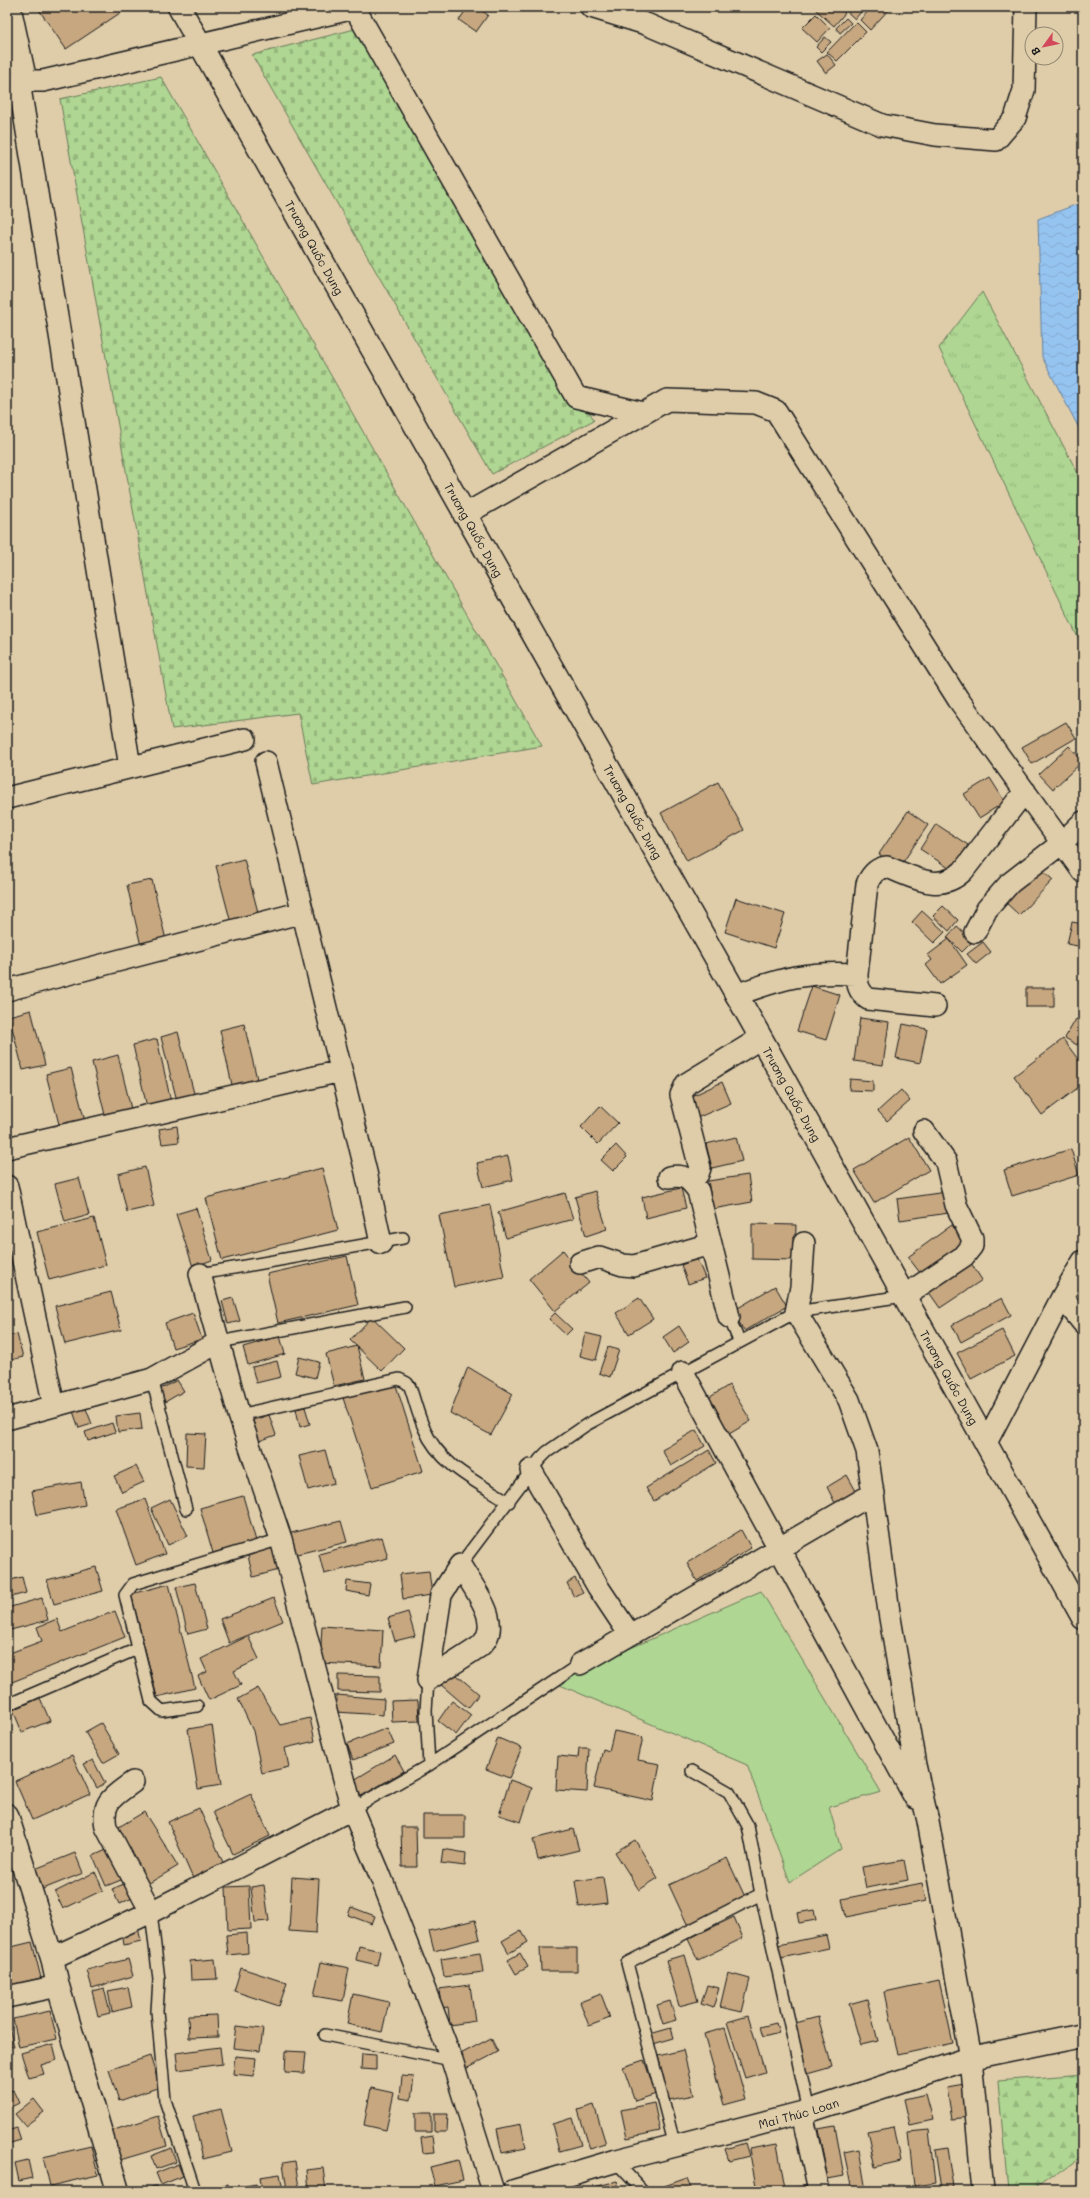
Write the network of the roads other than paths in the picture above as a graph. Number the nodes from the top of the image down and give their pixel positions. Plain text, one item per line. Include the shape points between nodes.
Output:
1 (10, 7) edge
2 (179, 7) edge
3 (356, 7) edge
4 (591, 7) edge
5 (1026, 7) edge
6 (200, 44) junction
7 (17, 82) edge
8 (643, 413) junction
9 (464, 514) junction
10 (245, 739) dead end
11 (266, 762) dead end
12 (130, 767) junction
13 (1025, 791) junction
14 (7, 798) edge
15 (1083, 822) edge
16 (1062, 843) junction
17 (1083, 872) edge
18 (303, 912) junction
19 (975, 932) dead end
20 (857, 974) junction
21 (7, 990) edge
22 (736, 995) junction
23 (935, 1006) dead end
24 (761, 1038) junction
25 (341, 1071) junction
26 (924, 1131) dead end
27 (7, 1148) edge
28 (669, 1178) dead end
29 (691, 1181) junction
30 (7, 1186) edge
31 (403, 1238) dead end
32 (381, 1243) junction
33 (804, 1243) dead end
34 (710, 1244) junction
35 (1083, 1261) edge
36 (580, 1264) dead end
37 (200, 1274) joint
38 (904, 1296) junction
39 (1062, 1297) junction
40 (405, 1307) dead end
41 (796, 1312) junction
42 (729, 1317) joint
43 (1083, 1323) edge
44 (739, 1341) junction
45 (219, 1342) junction
46 (683, 1372) junction
47 (152, 1379) junction
48 (54, 1406) junction
49 (239, 1415) junction
50 (7, 1420) edge
51 (986, 1443) junction
52 (532, 1470) junction
53 (874, 1493) junction
54 (509, 1502) junction
55 (186, 1509) dead end
56 (281, 1539) junction
57 (779, 1548) junction
58 (460, 1565) junction
59 (1083, 1618) edge
60 (630, 1635) junction
61 (137, 1649) junction
62 (580, 1664) joint
63 (428, 1680) junction
64 (7, 1705) edge
65 (197, 1706) dead end
66 (429, 1765) junction
67 (692, 1771) dead end
68 (133, 1782) dead end
69 (352, 1809) junction
70 (7, 1815) edge
71 (928, 1821) junction
72 (760, 1894) junction
73 (151, 1912) junction
74 (52, 1958) junction
75 (58, 1986) junction
76 (7, 1997) edge
77 (325, 2035) dead end
78 (1083, 2035) edge
79 (970, 2058) junction
80 (452, 2060) junction
81 (805, 2112) junction
82 (675, 2146) junction
83 (615, 2161) junction
84 (118, 2191) edge
85 (196, 2191) edge
86 (493, 2191) edge
87 (514, 2191) edge
88 (643, 2191) edge
89 (819, 2191) edge
90 (983, 2191) edge

1 - 7 street
2 - 6 street, Trương Quốc Dụng
3 - 6 street
3 - 8 street via 576,397
4 - 5 street via 646,24 882,125 935,135 996,140 1015,118 1024,90
6 - 7 street via 43,80
6 - 9 street, Trương Quốc Dụng
7 - 12 street
8 - 9 street
8 - 13 street via 667,400 756,403 776,411 958,699
9 - 22 street, Trương Quốc Dụng
10 - 12 street
11 - 18 street
12 - 14 street
13 - 16 street
13 - 20 street via 963,871 951,880 942,884 934,883 887,867 882,867 871,875 866,892
15 - 16 street
16 - 17 street
16 - 19 street via 1010,883 990,905
18 - 21 street
18 - 25 street
20 - 22 street via 828,972 790,976
20 - 23 street via 861,994 868,998
22 - 24 street, Trương Quốc Dụng
24 - 29 street via 686,1084 682,1090 680,1095 700,1168
24 - 38 street, Trương Quốc Dụng
25 - 27 street
25 - 32 street
26 - 38 street via 946,1162 956,1205 972,1238 972,1246 964,1256
28 - 29 street via 683,1176
29 - 34 street via 698,1191
30 - 48 street
31 - 32 lane
32 - 37 lane
33 - 41 street via 801,1287
34 - 36 street via 634,1266 599,1257
34 - 42 street
35 - 39 street
37 - 45 street
38 - 41 lane
38 - 51 street, Trương Quốc Dụng
39 - 43 street
39 - 51 street
40 - 45 lane
41 - 44 lane
41 - 53 street via 855,1412 867,1451
42 - 44 lane
44 - 46 lane
45 - 47 street
45 - 49 street
46 - 52 lane via 586,1425 547,1452
46 - 57 street
47 - 48 street
47 - 55 lane
48 - 50 street
49 - 54 lane via 398,1379 410,1387 424,1428 443,1457 459,1471
49 - 56 street
51 - 59 street, Trương Quốc Dụng
52 - 54 lane
52 - 60 street via 598,1587
53 - 57 street
53 - 71 street via 889,1612 915,1765
54 - 58 lane
56 - 61 lane via 133,1584 125,1595
56 - 69 street
57 - 60 street
57 - 71 street
58 - 63 street via 441,1594
58 - 63 street via 489,1617 490,1634 479,1647
60 - 62 street
61 - 64 lane
61 - 65 lane via 151,1700 162,1711
62 - 66 lane
63 - 66 lane via 426,1711
66 - 69 lane
67 - 72 lane via 730,1792 748,1826
68 - 73 street via 108,1802 104,1816 106,1827
69 - 73 street
69 - 80 street
70 - 74 street
71 - 79 street
72 - 81 lane
72 - 82 lane via 627,1963
73 - 74 street
73 - 85 lane via 159,1980 157,2011 165,2100
74 - 75 street
75 - 76 street
75 - 84 street
77 - 80 lane
78 - 79 street, Mai Thúc Loan
79 - 81 street, Mai Thúc Loan
79 - 90 street
80 - 86 street
81 - 82 street, Mai Thúc Loan
81 - 89 street
82 - 83 street, Mai Thúc Loan
83 - 87 street, Mai Thúc Loan
83 - 88 lane

